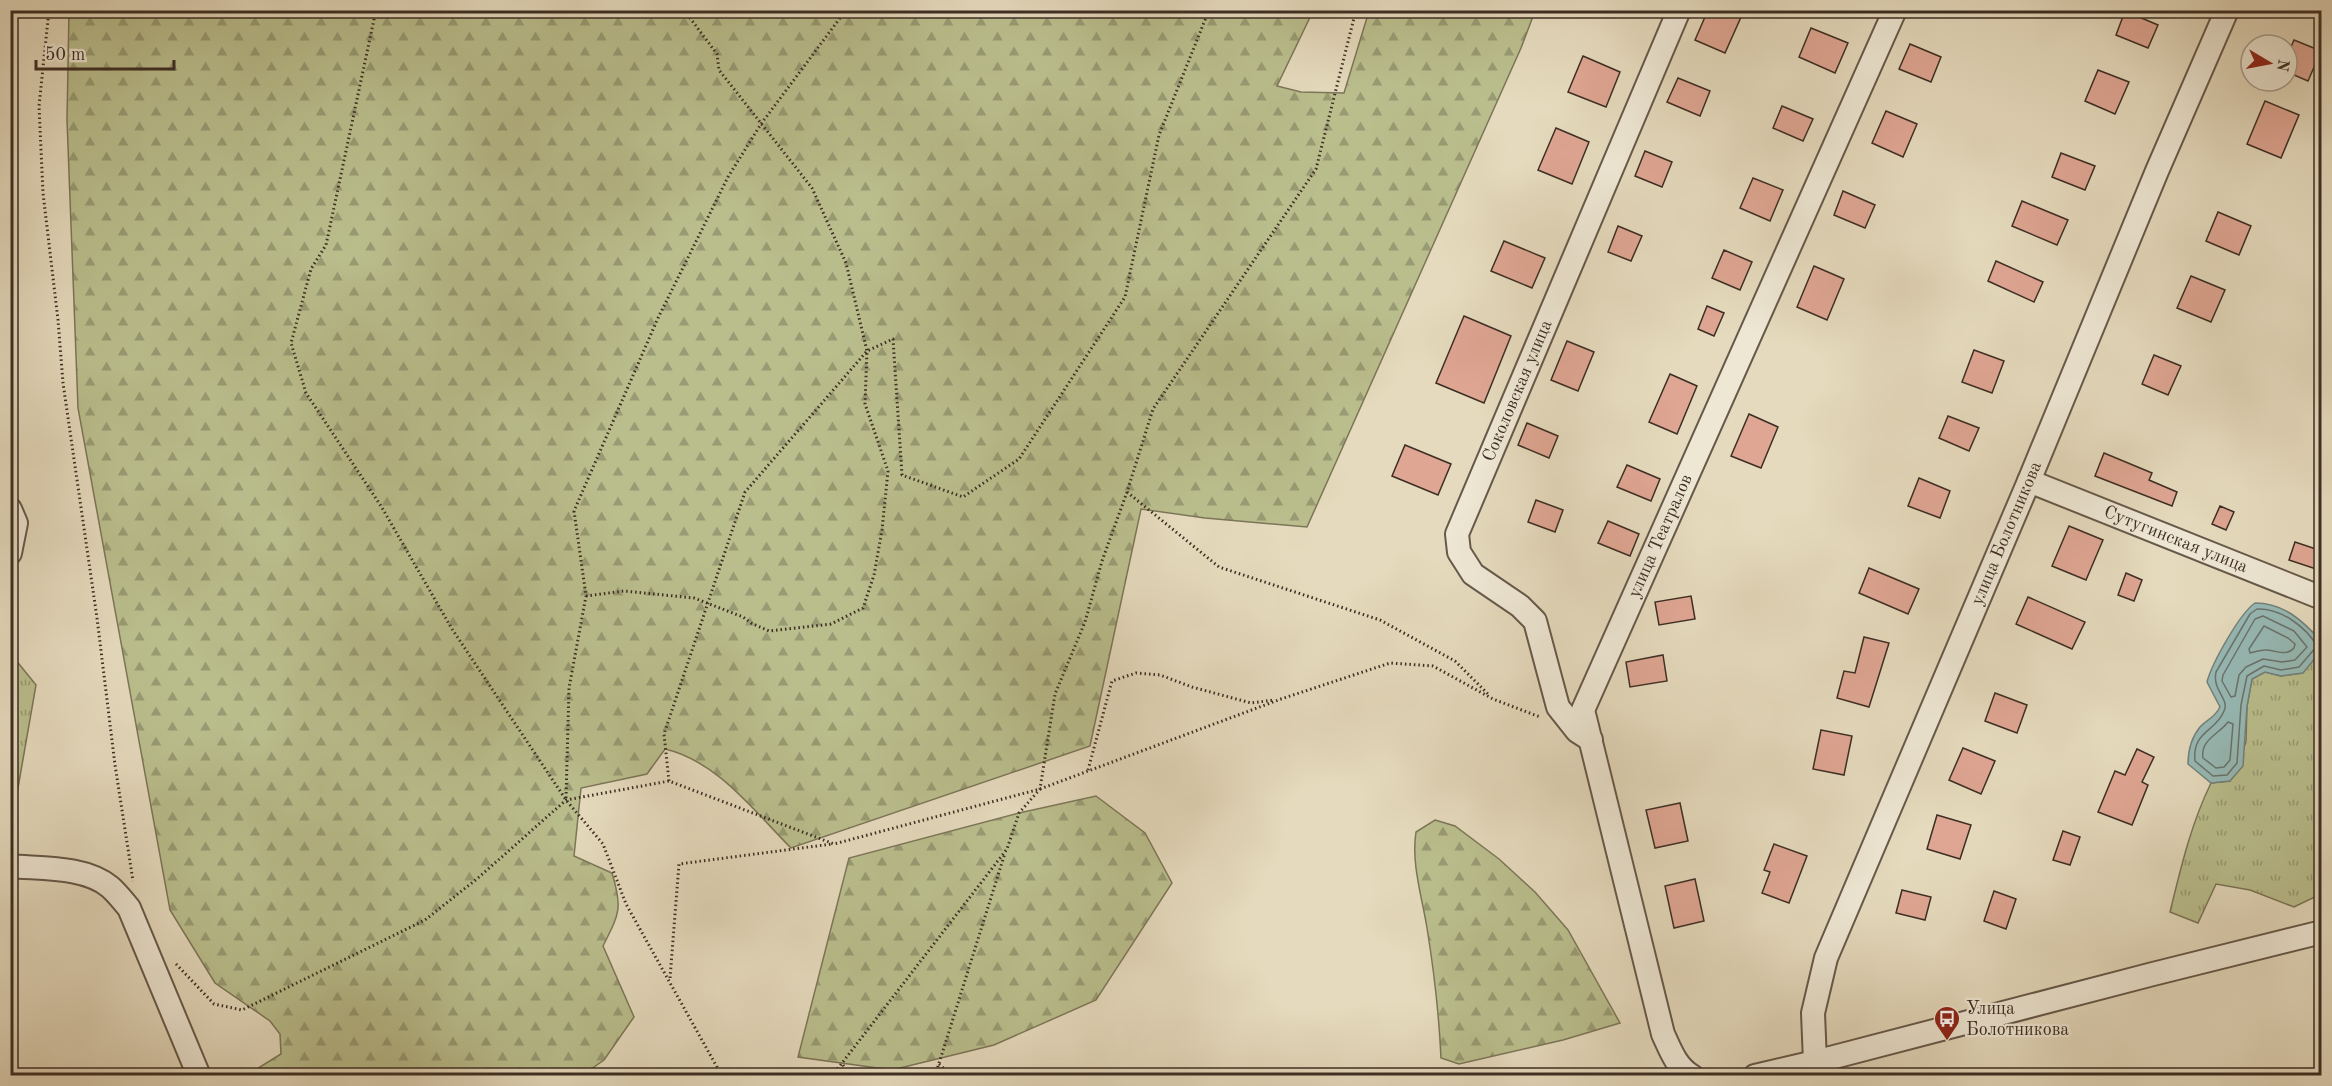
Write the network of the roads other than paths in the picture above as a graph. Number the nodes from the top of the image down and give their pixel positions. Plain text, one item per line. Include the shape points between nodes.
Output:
1 (1679, 10) edge
2 (1896, 10) edge
3 (2227, 10) edge
4 (2029, 481) junction
5 (10, 509) edge
6 (10, 553) edge
7 (2322, 598) edge
8 (1591, 740) junction
9 (10, 866) edge
10 (2322, 932) edge
11 (1815, 1062) junction
12 (199, 1076) edge
13 (1692, 1076) edge
14 (1755, 1076) edge

1 - 8 street, Соколовская улица via 1457,534 1459,552 1473,573 1535,621 1558,707 1577,732
2 - 8 street, улица Театралов via 1583,710
3 - 4 street, улица Болотникова
4 - 7 street, Сутугинская улица
4 - 11 street, улица Болотникова via 1826,958 1813,1013
5 - 6 street via 16,523
8 - 13 street, улица Театралов via 1663,1034 1676,1061
9 - 12 street via 86,874 110,886 129,908
10 - 11 street
11 - 14 street

